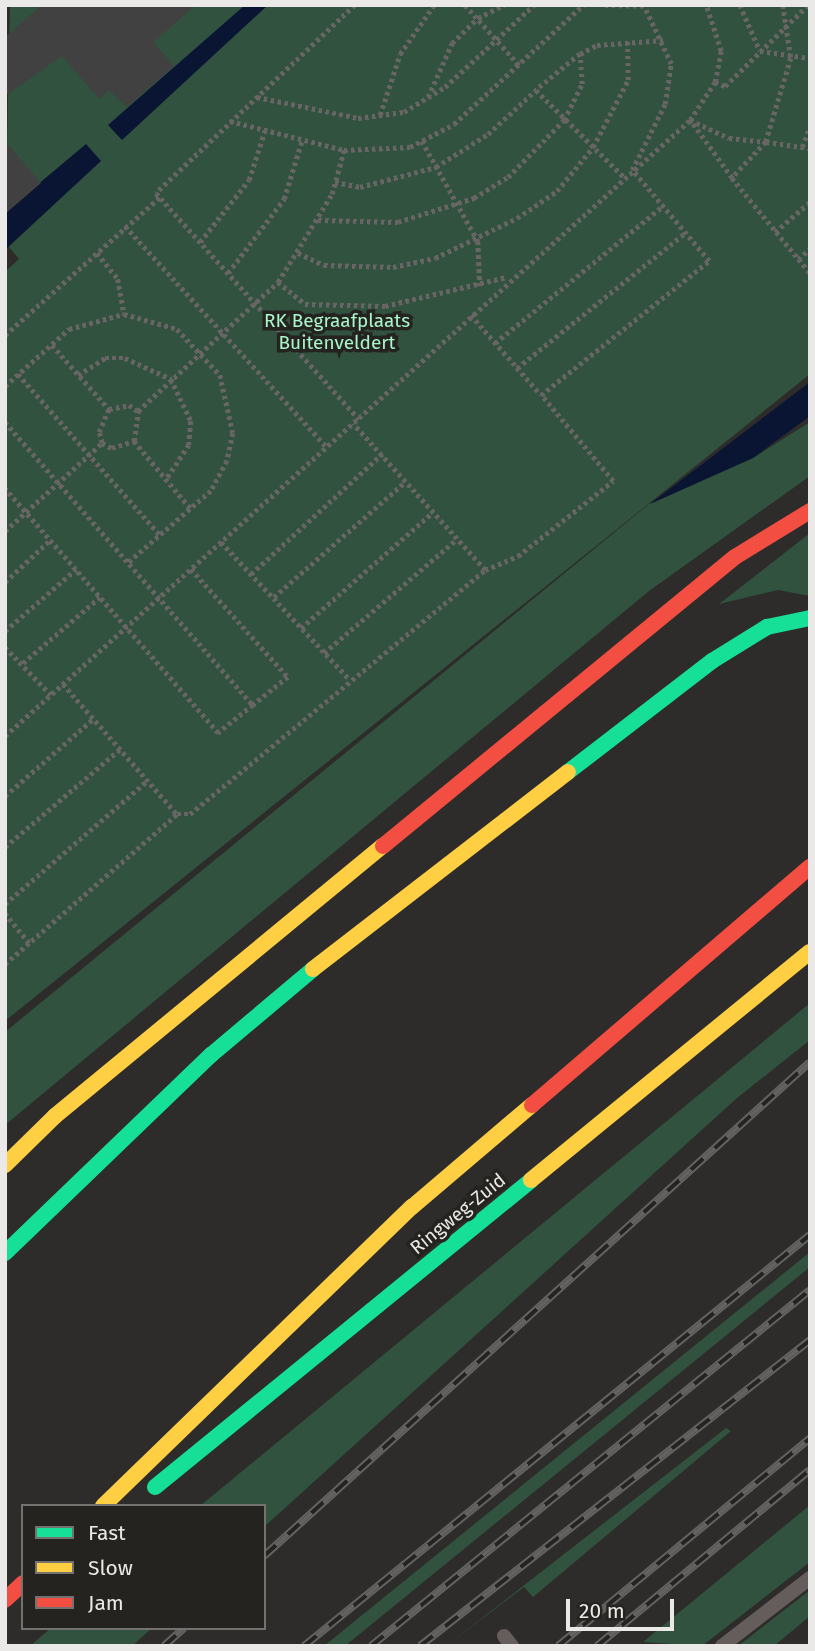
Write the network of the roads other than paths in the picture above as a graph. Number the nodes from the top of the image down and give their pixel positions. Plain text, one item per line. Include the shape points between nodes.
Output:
1 (810, 511) edge
2 (810, 618) edge
3 (810, 867) edge
4 (810, 952) edge
5 (5, 1165) edge
6 (5, 1253) edge
7 (142, 1497) dead end
8 (105, 1504) edge
9 (810, 1578) edge
10 (21, 1585) edge
11 (21, 1596) edge
12 (5, 1600) edge
13 (5, 1608) edge
14 (722, 1646) edge

1 - 5 highway via 735,557 55,1115
2 - 6 highway via 767,627 712,661 316,966 181,1083
3 - 8 highway via 412,1208
4 - 7 highway, Ringweg-Zuid
9 - 14 lane
10 - 12 highway
11 - 13 highway

